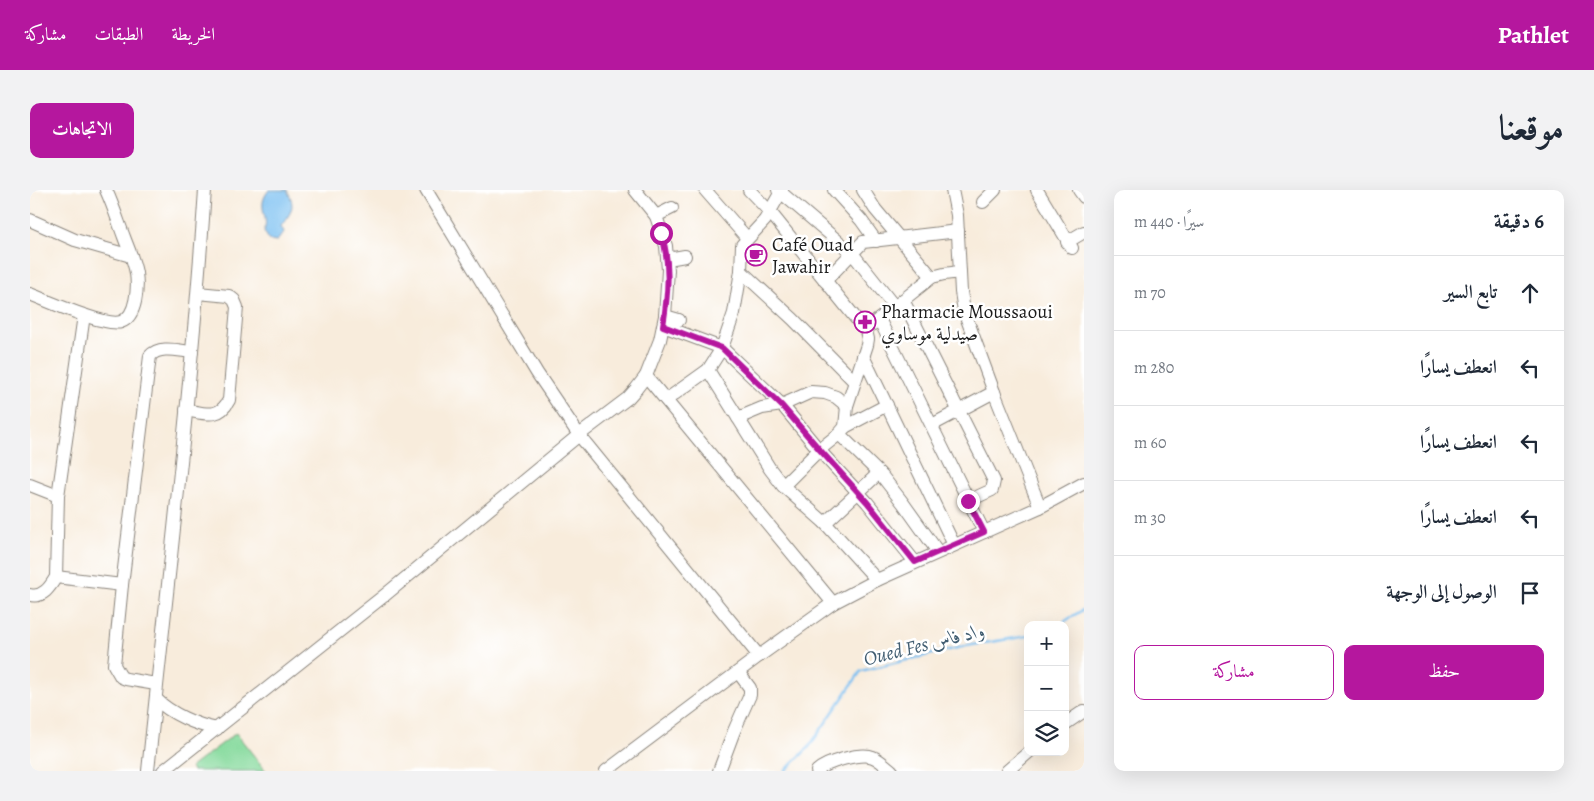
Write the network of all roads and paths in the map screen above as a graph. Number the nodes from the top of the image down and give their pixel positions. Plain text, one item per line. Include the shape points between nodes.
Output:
1 (106, 190) edge
2 (205, 190) edge
3 (426, 190) edge
4 (635, 190) edge
5 (704, 190) edge
6 (749, 190) edge
7 (834, 190) edge
8 (863, 190) edge
9 (952, 190) edge
10 (995, 190) edge
11 (1037, 190) edge
12 (1079, 190) edge
13 (780, 191) edge
14 (1084, 197) edge
15 (983, 202) dead end
16 (672, 208) dead end
17 (770, 212) junction
18 (656, 216) junction
19 (30, 220) edge
20 (958, 231) junction
21 (1084, 232) edge
22 (747, 238) junction
23 (900, 239) junction
24 (876, 241) junction
25 (852, 253) junction
26 (131, 256) junction
27 (685, 256) dead end
28 (668, 259) junction
29 (741, 271) junction
30 (960, 272) junction
31 (932, 277) junction
32 (825, 281) junction
33 (198, 293) junction
34 (30, 294) edge
35 (898, 303) junction
36 (84, 315) junction
37 (879, 319) junction
38 (679, 320) dead end
39 (664, 321) junction
40 (866, 331) junction
41 (722, 348) junction
42 (192, 352) junction
43 (863, 356) junction
44 (708, 370) junction
45 (646, 376) junction
46 (854, 381) junction
47 (994, 392) junction
48 (666, 400) junction
49 (886, 405) junction
50 (782, 406) junction
51 (847, 406) junction
52 (186, 410) junction
53 (958, 410) junction
54 (738, 418) junction
55 (932, 425) junction
56 (842, 431) junction
57 (579, 436) junction
58 (820, 450) junction
59 (879, 473) junction
60 (1084, 483) edge
61 (30, 484) edge
62 (783, 486) junction
63 (858, 492) junction
64 (58, 496) junction
65 (968, 501) junction
66 (1040, 507) junction
67 (825, 523) junction
68 (984, 532) junction
69 (954, 545) junction
70 (938, 552) junction
71 (915, 562) junction
72 (56, 577) junction
73 (877, 580) junction
74 (122, 585) junction
75 (30, 594) edge
76 (833, 604) junction
77 (759, 656) junction
78 (738, 672) junction
79 (156, 684) junction
80 (156, 699) junction
81 (1084, 711) edge
82 (1069, 721) edge
83 (216, 729) junction
84 (1024, 756) edge
85 (148, 771) edge
86 (162, 771) edge
87 (606, 771) edge
88 (719, 771) edge
89 (817, 771) edge
90 (892, 771) edge
91 (1007, 771) edge

1 - 26 street
2 - 33 street
3 - 57 street
4 - 18 street
5 - 22 street
6 - 17 street
7 - 24 street via 862,220
8 - 23 street
9 - 20 street
10 - 15 street
11 - 21 street via 1070,245
12 - 14 street
13 - 17 street
13 - 25 street
16 - 18 street
17 - 22 street via 758,230
17 - 32 street
18 - 28 street
19 - 26 street via 75,240
20 - 23 street
20 - 30 street
22 - 29 street via 742,244
23 - 24 street
23 - 31 street
24 - 25 street via 862,242
25 - 32 street
25 - 35 street
26 - 36 street via 137,284 128,318 113,322
27 - 28 street
28 - 39 street
29 - 41 street via 734,314
29 - 46 street
30 - 31 street
30 - 47 street via 964,310
31 - 35 street
32 - 40 street
33 - 42 street
33 - 52 street via 229,296 237,306 229,400 225,408 213,414
34 - 36 street
35 - 37 street
35 - 53 street
36 - 64 street
37 - 40 street
37 - 55 street
38 - 39 street
39 - 41 street
39 - 45 street
40 - 43 street via 868,339
41 - 44 street
41 - 50 street
42 - 52 street
42 - 74 street via 162,349 150,356
43 - 46 street
43 - 49 street
44 - 48 street
44 - 54 street
45 - 48 street
45 - 57 street via 628,398
46 - 51 street
47 - 53 street
47 - 66 street
48 - 76 street
49 - 56 street
49 - 69 street
50 - 51 street via 800,396 817,392 836,398
50 - 54 street via 762,408
50 - 58 street
51 - 56 street
52 - 79 street
53 - 55 street
53 - 65 street via 994,481 992,490
54 - 62 street
55 - 65 street
56 - 58 street
56 - 59 street
57 - 77 street
57 - 83 street
58 - 62 street
58 - 63 street
59 - 63 street
59 - 70 street
60 - 66 street
61 - 64 street
62 - 67 street
63 - 67 street
63 - 71 street
64 - 72 street
65 - 68 street
66 - 68 street
67 - 73 street
68 - 69 street
69 - 70 street
70 - 71 street
71 - 73 street
72 - 74 street
72 - 75 street via 41,594
73 - 76 street
74 - 79 street via 114,665 126,679
76 - 77 street
77 - 78 street
78 - 87 street
78 - 88 street via 750,688 750,695
79 - 80 street
80 - 83 street via 188,719
80 - 85 street
81 - 82 street
83 - 86 street
84 - 91 street
89 - 90 street via 831,762 865,755 879,760

